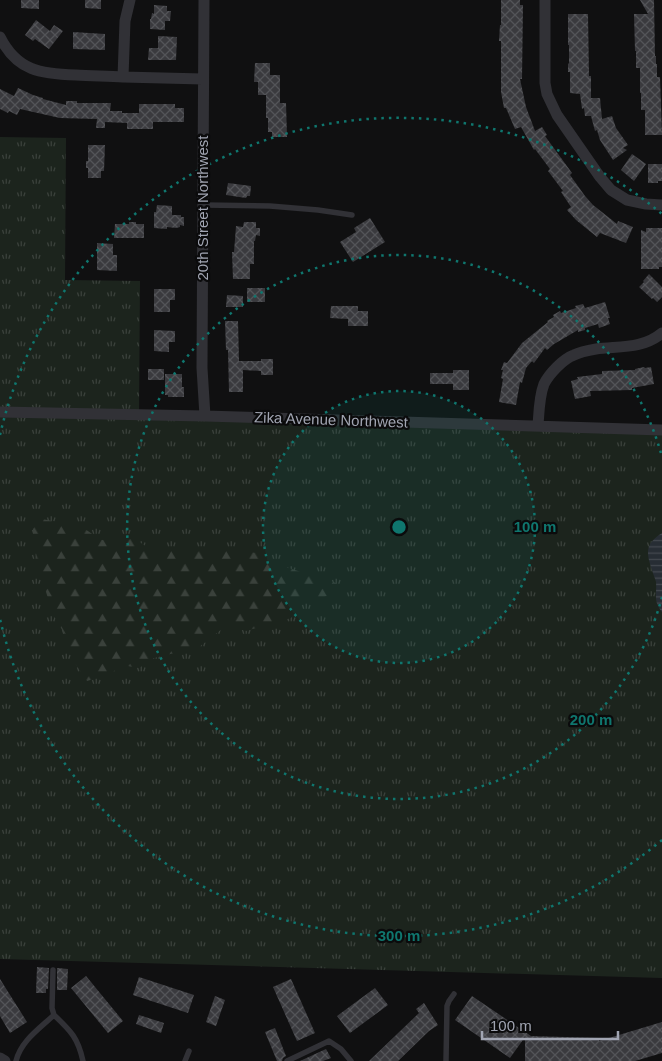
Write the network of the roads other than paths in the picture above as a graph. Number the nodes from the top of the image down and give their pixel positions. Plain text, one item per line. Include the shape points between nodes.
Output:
1 (130, 0) edge
2 (204, 0) edge
3 (546, 0) edge
4 (0, 36) edge
5 (123, 77) junction
6 (203, 79) junction
7 (662, 204) edge
8 (204, 205) junction
9 (352, 215) dead end
10 (662, 333) edge
11 (0, 412) edge
12 (205, 416) junction
13 (538, 426) junction
14 (662, 430) edge
15 (53, 970) dead end
16 (454, 994) dead end
17 (54, 1015) junction
18 (189, 1051) dead end
19 (0, 1058) edge
20 (5, 1061) edge
21 (16, 1061) edge
22 (83, 1061) edge
23 (185, 1061) edge
24 (288, 1061) edge
25 (352, 1061) edge
26 (446, 1061) edge

1 - 5 street via 124,21
2 - 6 street, 20th Street Northwest
3 - 7 street via 545,83 546,94 556,116 612,190 627,200
4 - 5 street via 13,56 37,71
5 - 6 street
6 - 8 street, 20th Street Northwest
8 - 9 lane via 270,206
8 - 12 street, 20th Street Northwest via 202,368
10 - 13 street via 640,345 581,353 562,363 544,384
11 - 12 street, Zika Avenue Northwest
12 - 13 street, Zika Avenue Northwest
13 - 14 street, Zika Avenue Northwest
15 - 17 lane
16 - 26 lane via 447,1006
17 - 21 lane via 26,1041
17 - 22 lane via 71,1031
18 - 23 lane
19 - 20 street
24 - 25 lane via 329,1041

